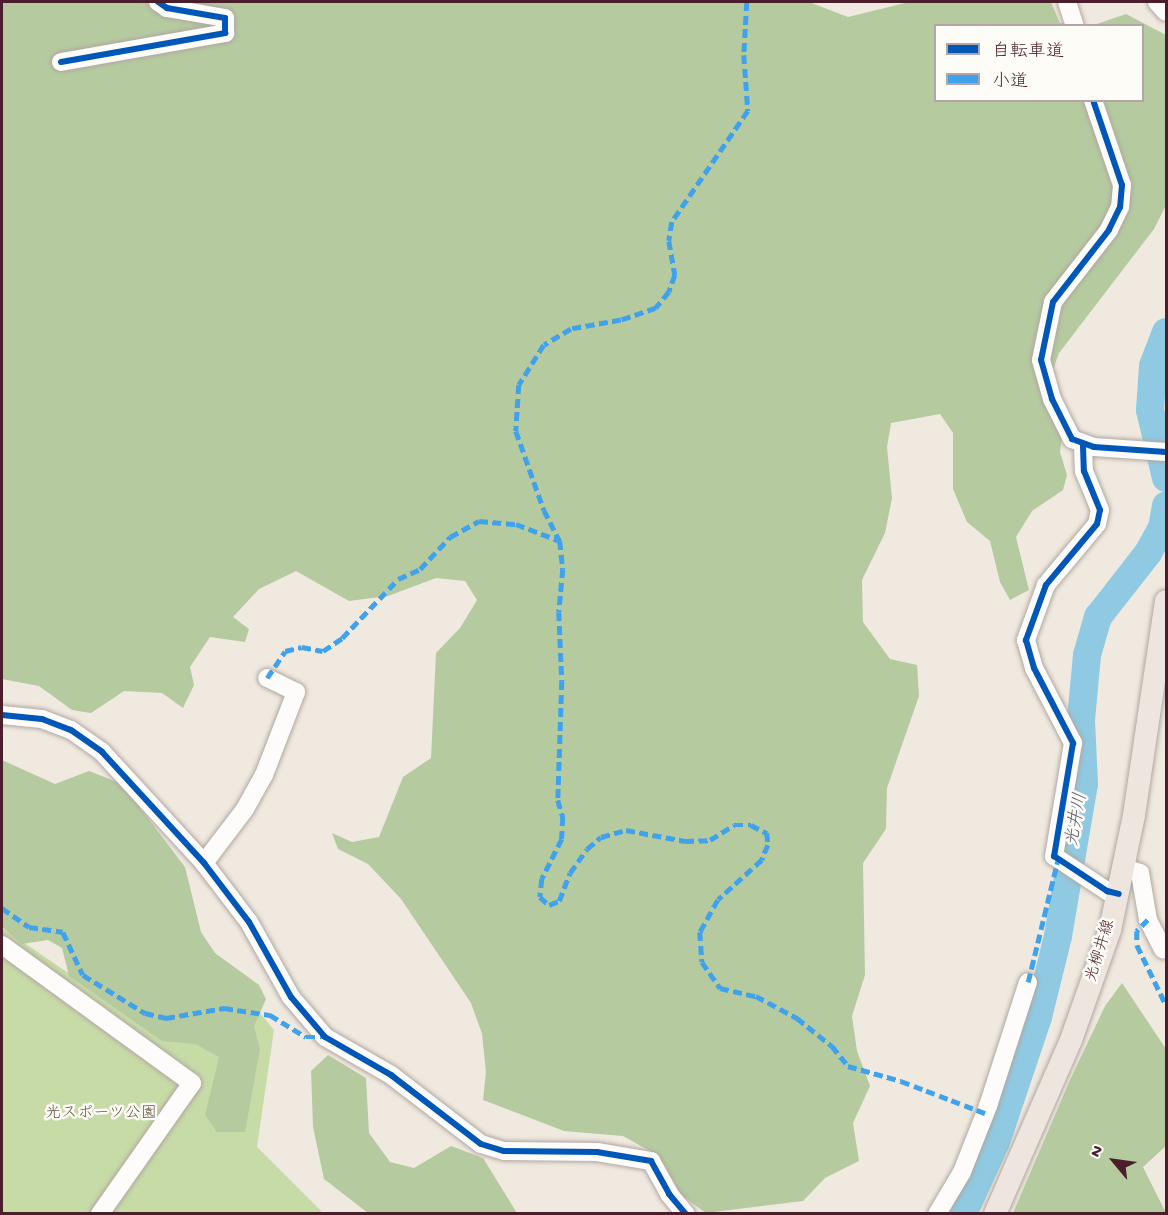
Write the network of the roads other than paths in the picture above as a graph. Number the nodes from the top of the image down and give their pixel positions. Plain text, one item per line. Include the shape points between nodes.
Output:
1 (158, 2) edge
2 (1067, 2) edge
3 (1157, 2) edge
4 (1167, 12) edge
5 (1074, 24) edge
6 (61, 62) dead end
7 (1095, 102) edge
8 (1083, 446) junction
9 (1166, 452) edge
10 (1167, 601) edge
11 (267, 678) dead end
12 (2, 715) edge
13 (204, 862) junction
14 (1125, 868) junction
15 (1119, 894) junction
16 (2, 945) edge
17 (1164, 949) dead end
18 (1028, 982) dead end
19 (99, 1214) edge
20 (687, 1214) edge
21 (937, 1214) edge
22 (995, 1214) edge

1 - 6 street via 167,8 225,18 225,33
2 - 5 street
3 - 4 street
7 - 8 street via 1122,186 1120,207 1109,230 1053,302 1041,360 1052,399 1072,438
8 - 9 street
8 - 15 street via 1084,471 1100,510 1097,524 1047,585 1026,640 1034,668 1073,743 1054,856 1107,891
10 - 14 main road, 光柳井線
11 - 13 street via 296,692 264,775 245,809
12 - 13 street via 42,719 71,730 102,752
13 - 20 street via 249,922 291,997 325,1037 391,1075 481,1144 504,1151 597,1152 651,1161 669,1194
14 - 15 main road, 光柳井線
14 - 17 street via 1140,873 1148,920
15 - 22 main road, 光柳井線 via 1071,1040
16 - 19 street via 192,1083
18 - 21 street via 962,1172

